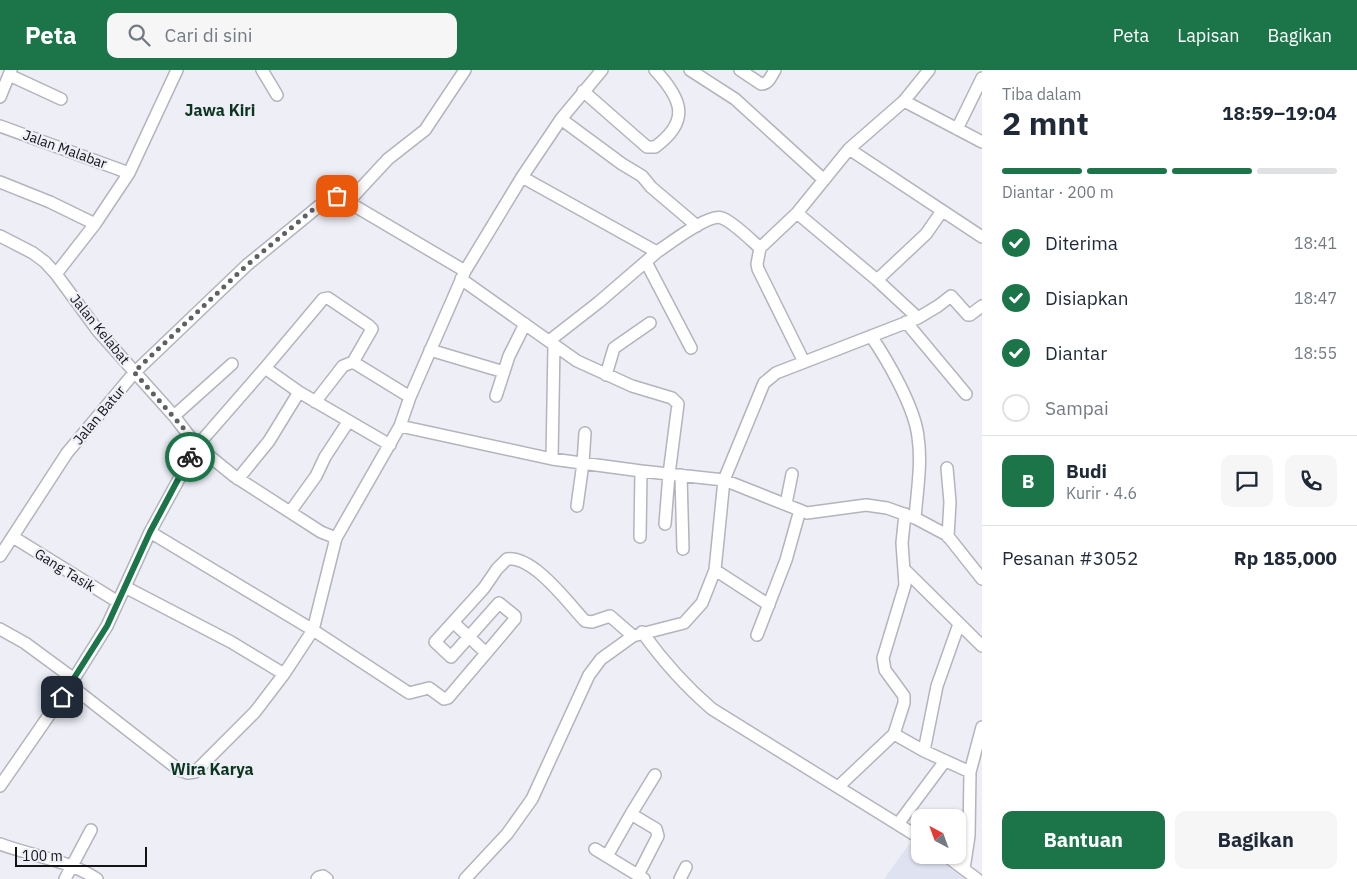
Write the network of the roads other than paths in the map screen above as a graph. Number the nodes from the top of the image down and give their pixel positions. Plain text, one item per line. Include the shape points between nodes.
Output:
1 (177, 70) edge
2 (262, 70) edge
3 (465, 70) edge
4 (602, 70) edge
5 (655, 70) edge
6 (690, 70) edge
7 (740, 70) edge
8 (775, 70) edge
9 (929, 70) edge
10 (10, 73) edge
11 (982, 78) edge
12 (583, 91) junction
13 (277, 95) dead end
14 (0, 97) edge
15 (62, 99) dead end
16 (904, 101) junction
17 (561, 119) junction
18 (0, 126) edge
19 (957, 129) junction
20 (982, 142) edge
21 (849, 149) junction
22 (129, 173) junction
23 (522, 178) junction
24 (824, 180) junction
25 (0, 182) edge
26 (348, 202) junction
27 (942, 211) junction
28 (797, 214) junction
29 (95, 224) junction
30 (697, 226) junction
31 (0, 236) edge
32 (982, 238) edge
33 (760, 248) junction
34 (656, 252) junction
35 (646, 262) junction
36 (56, 274) junction
37 (463, 275) junction
38 (876, 280) junction
39 (982, 306) edge
40 (918, 318) junction
41 (906, 322) junction
42 (650, 323) dead end
43 (525, 324) junction
44 (871, 336) junction
45 (551, 343) junction
46 (691, 348) dead end
47 (430, 350) junction
48 (352, 362) junction
49 (804, 362) junction
50 (232, 364) dead end
51 (265, 368) junction
52 (134, 372) junction
53 (504, 372) junction
54 (606, 375) junction
55 (299, 392) junction
56 (966, 394) dead end
57 (410, 396) junction
58 (496, 396) dead end
59 (315, 402) junction
60 (174, 416) junction
61 (348, 422) junction
62 (400, 426) junction
63 (585, 433) dead end
64 (390, 445) junction
65 (197, 446) junction
66 (552, 459) junction
67 (583, 463) junction
68 (947, 468) dead end
69 (641, 471) junction
70 (669, 474) junction
71 (792, 474) dead end
72 (682, 475) junction
73 (238, 479) junction
74 (724, 480) junction
75 (786, 504) junction
76 (577, 506) dead end
77 (800, 510) junction
78 (290, 512) junction
79 (910, 516) junction
80 (665, 524) dead end
81 (150, 532) junction
82 (13, 537) junction
83 (640, 537) dead end
84 (948, 537) junction
85 (336, 538) junction
86 (683, 549) dead end
87 (0, 556) edge
88 (904, 569) junction
89 (715, 570) junction
90 (981, 577) edge
91 (124, 587) junction
92 (118, 602) junction
93 (769, 605) junction
94 (454, 622) junction
95 (959, 624) junction
96 (0, 629) edge
97 (312, 630) junction
98 (637, 634) junction
99 (757, 635) dead end
100 (469, 637) junction
101 (982, 646) edge
102 (485, 652) junction
103 (284, 674) junction
104 (72, 682) junction
105 (982, 727) edge
106 (894, 734) junction
107 (924, 751) junction
108 (945, 761) junction
109 (970, 772) junction
110 (655, 775) dead end
111 (0, 786) edge
112 (838, 787) junction
113 (632, 814) junction
114 (898, 824) junction
115 (91, 830) dead end
116 (911, 832) edge
117 (0, 844) edge
118 (595, 849) dead end
119 (607, 856) junction
120 (957, 864) edge
121 (71, 866) junction
122 (686, 867) dead end
123 (964, 869) junction
124 (472, 877) edge
125 (641, 877) edge
126 (65, 879) edge
127 (97, 879) edge
128 (317, 879) edge
129 (327, 879) edge
130 (680, 879) edge
131 (977, 879) edge

1 - 22 street
2 - 13 street
3 - 26 street via 425,130 388,159
4 - 12 street
5 - 12 street via 676,96 679,114 674,131 655,147 647,146
6 - 24 street via 735,99
7 - 8 street via 761,84 768,82
9 - 16 street
10 - 14 street
10 - 15 street
11 - 19 street
12 - 17 street
16 - 19 street
16 - 21 street
17 - 23 street
17 - 30 street via 642,176
18 - 22 street, Jalan Malabar
19 - 20 street
21 - 24 street
21 - 27 street
22 - 29 street
23 - 34 street
23 - 37 street
24 - 28 street
25 - 29 street
26 - 37 street, Jalan Batur
26 - 52 street, Jalan Batur via 337,196 322,202 247,265
27 - 32 street
27 - 38 street via 926,234
28 - 33 street
28 - 38 street
29 - 36 street
30 - 33 street via 714,217 724,219
30 - 34 street
31 - 36 street, Jalan Kelabat via 33,253
33 - 49 street via 758,269
34 - 35 street
35 - 45 street
35 - 46 street
36 - 52 street, Jalan Kelabat via 98,331
37 - 43 street, Jalan Batur
37 - 47 street
38 - 40 street
39 - 40 street via 968,315 951,296
40 - 41 street
41 - 44 street
41 - 56 street
42 - 54 street via 614,348
43 - 45 street, Jalan Batur
43 - 53 street
44 - 49 street
44 - 79 street via 889,364 916,425 920,449
45 - 54 street, Jalan Batur via 577,362
45 - 66 street
47 - 53 street
47 - 57 street
48 - 51 street via 372,330 326,298 319,302
48 - 57 street
48 - 59 street via 343,366
49 - 74 street via 776,373 764,383
50 - 60 street
51 - 55 street
51 - 65 street
52 - 60 street, Jalan Kelabat
52 - 82 street, Jalan Batur via 67,453
53 - 58 street
54 - 70 street, Jalan Batur via 672,398 678,404
55 - 59 street
55 - 73 street via 269,441
57 - 62 street
59 - 61 street
60 - 65 street, Jalan Kelabat
61 - 64 street
61 - 78 street
62 - 64 street
62 - 66 street
63 - 67 street
64 - 85 street
65 - 73 street, Jalan Kelabat
65 - 81 street
66 - 67 street
67 - 69 street
67 - 76 street
68 - 84 street via 950,502
69 - 70 street
69 - 83 street
70 - 72 street
70 - 80 street
71 - 75 street
72 - 74 street
72 - 86 street
73 - 78 street, Jalan Kelabat
74 - 75 street
74 - 89 street
75 - 77 street
77 - 79 street via 817,512 866,505
77 - 93 street
78 - 85 street, Jalan Kelabat
79 - 84 street
79 - 88 street via 902,542
81 - 91 street
81 - 97 street
82 - 87 street, Jalan Batur
82 - 92 street, Gang Tasik
84 - 90 street
85 - 97 street
88 - 95 street
88 - 106 street via 904,591 883,658 885,670 904,696
89 - 93 street
89 - 98 street via 702,604 684,623
91 - 92 street
91 - 103 street via 231,642
92 - 104 street
93 - 99 street
94 - 98 street via 497,569 507,560 519,560 539,573 585,621 610,616
94 - 100 street
94 - 100 street via 436,643 450,658
95 - 101 street
95 - 107 street via 939,678
96 - 104 street via 25,644
97 - 102 street via 409,694 429,688 446,699
97 - 103 street
98 - 112 street via 712,709
98 - 124 street via 594,667 532,799
100 - 102 street
100 - 102 street via 499,603 515,616
103 - 104 street via 255,712 195,772 188,774
104 - 111 street
105 - 109 street
106 - 107 street
106 - 112 street
107 - 108 street
108 - 109 street
108 - 114 street
109 - 123 street
110 - 113 street
112 - 114 street
113 - 119 street
113 - 125 street via 656,829 658,836
114 - 116 street
115 - 121 street
117 - 121 street
118 - 119 street
119 - 125 street
120 - 123 street
121 - 126 street
121 - 127 street
122 - 130 street
123 - 131 street
128 - 129 street via 323,876

